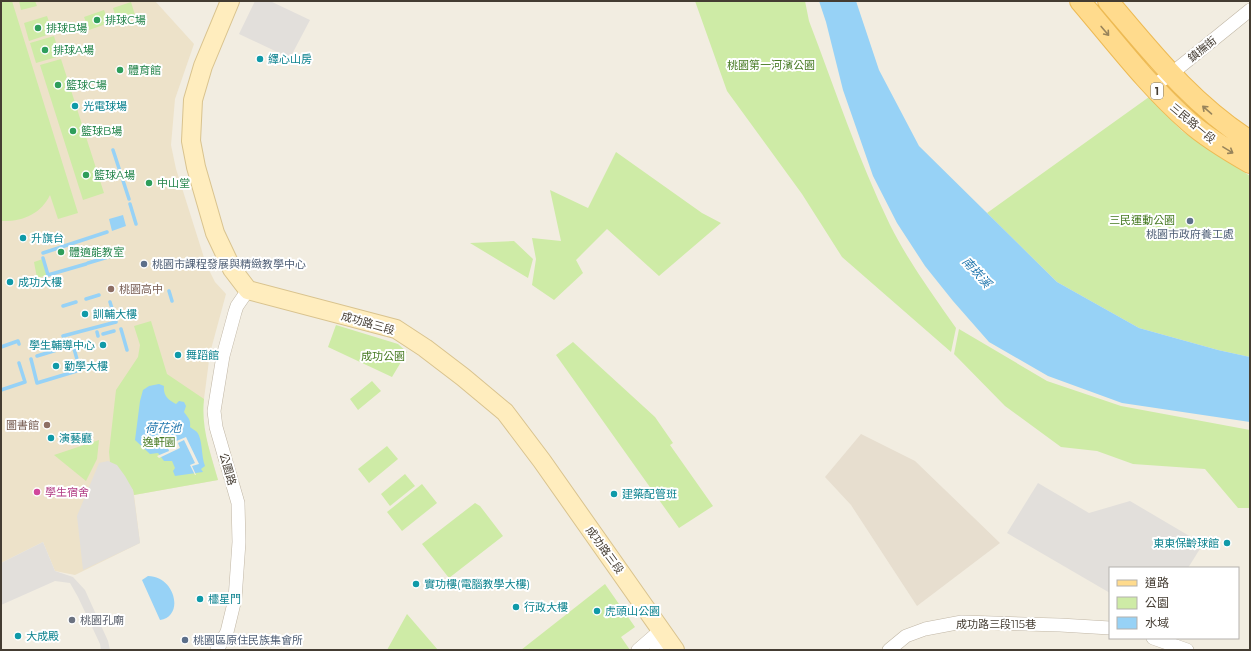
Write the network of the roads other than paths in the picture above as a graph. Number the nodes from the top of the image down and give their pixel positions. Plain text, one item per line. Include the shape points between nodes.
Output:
1 (230, 1) edge
2 (1080, 1) edge
3 (1108, 1) edge
4 (1250, 10) edge
5 (1171, 74) junction
6 (1153, 86) junction
7 (1250, 141) edge
8 (1250, 163) edge
9 (248, 290) junction
10 (1109, 628) edge
11 (1156, 639) edge
12 (665, 643) edge
13 (217, 650) edge
14 (638, 650) edge
15 (889, 650) edge
16 (1187, 650) edge

1 - 9 street via 203,66 193,100 191,141 215,233 232,269
2 -> 6 main road, 三民路一段 / 1
3 - 5 main road, 三民路一段 / 1
4 - 5 street, 鎮撫街
5 - 6 street, 鎮撫街
7 -> 5 main road, 三民路一段 / 1 via 1221,122
6 -> 8 main road, 三民路一段 / 1 via 1189,123
9 - 12 street, 成功路三段 via 396,329 425,348 505,412 542,461
9 - 13 street, 公園路 via 236,306 223,356 214,411 216,427 238,503 239,542 235,599 227,632
10 - 15 street, 成功路三段115巷 via 962,622 925,629 906,636
11 - 16 street
12 - 14 street

